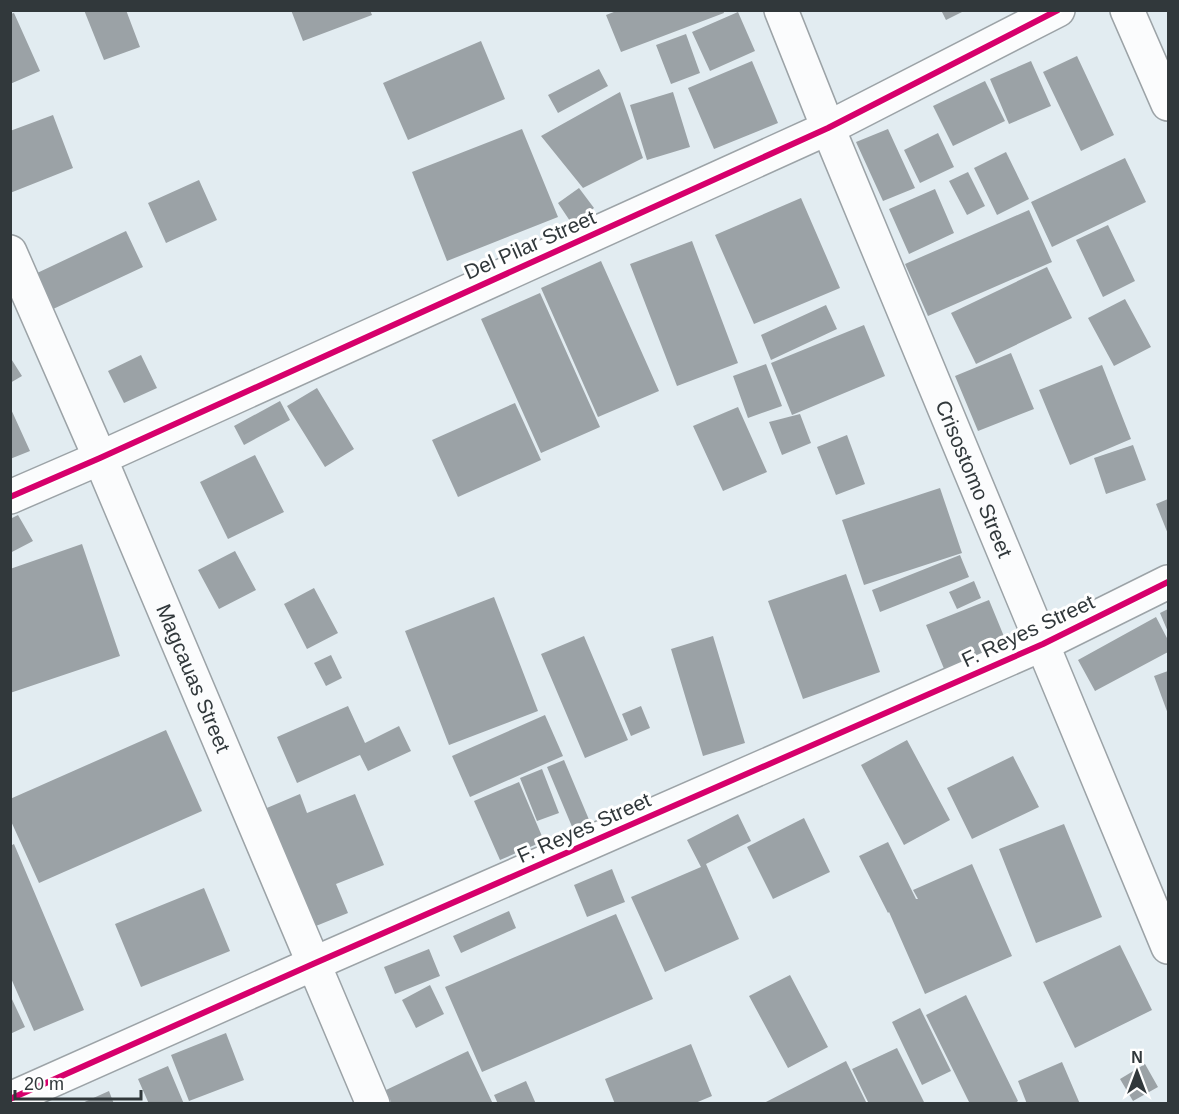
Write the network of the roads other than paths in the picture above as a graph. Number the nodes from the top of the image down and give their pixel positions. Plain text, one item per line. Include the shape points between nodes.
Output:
1 (781, 10) edge
2 (1058, 10) edge
3 (1126, 10) edge
4 (1168, 104) edge
5 (828, 128) junction
6 (10, 252) edge
7 (100, 458) junction
8 (10, 497) edge
9 (1168, 582) edge
10 (1043, 645) junction
11 (1168, 947) edge
12 (313, 964) junction
13 (10, 1100) edge
14 (373, 1104) edge

1 - 5 street, Crisostomo Street
2 - 5 street, Del Pilar Street
3 - 4 street
5 - 7 street, Del Pilar Street
5 - 10 street, Crisostomo Street
6 - 7 street, Magcauas Street
7 - 8 street, Del Pilar Street
7 - 12 street, Magcauas Street
9 - 10 street, F. Reyes Street
10 - 11 street, Crisostomo Street
10 - 12 street, F. Reyes Street
12 - 13 street, F. Reyes Street
12 - 14 street, Magcauas Street

